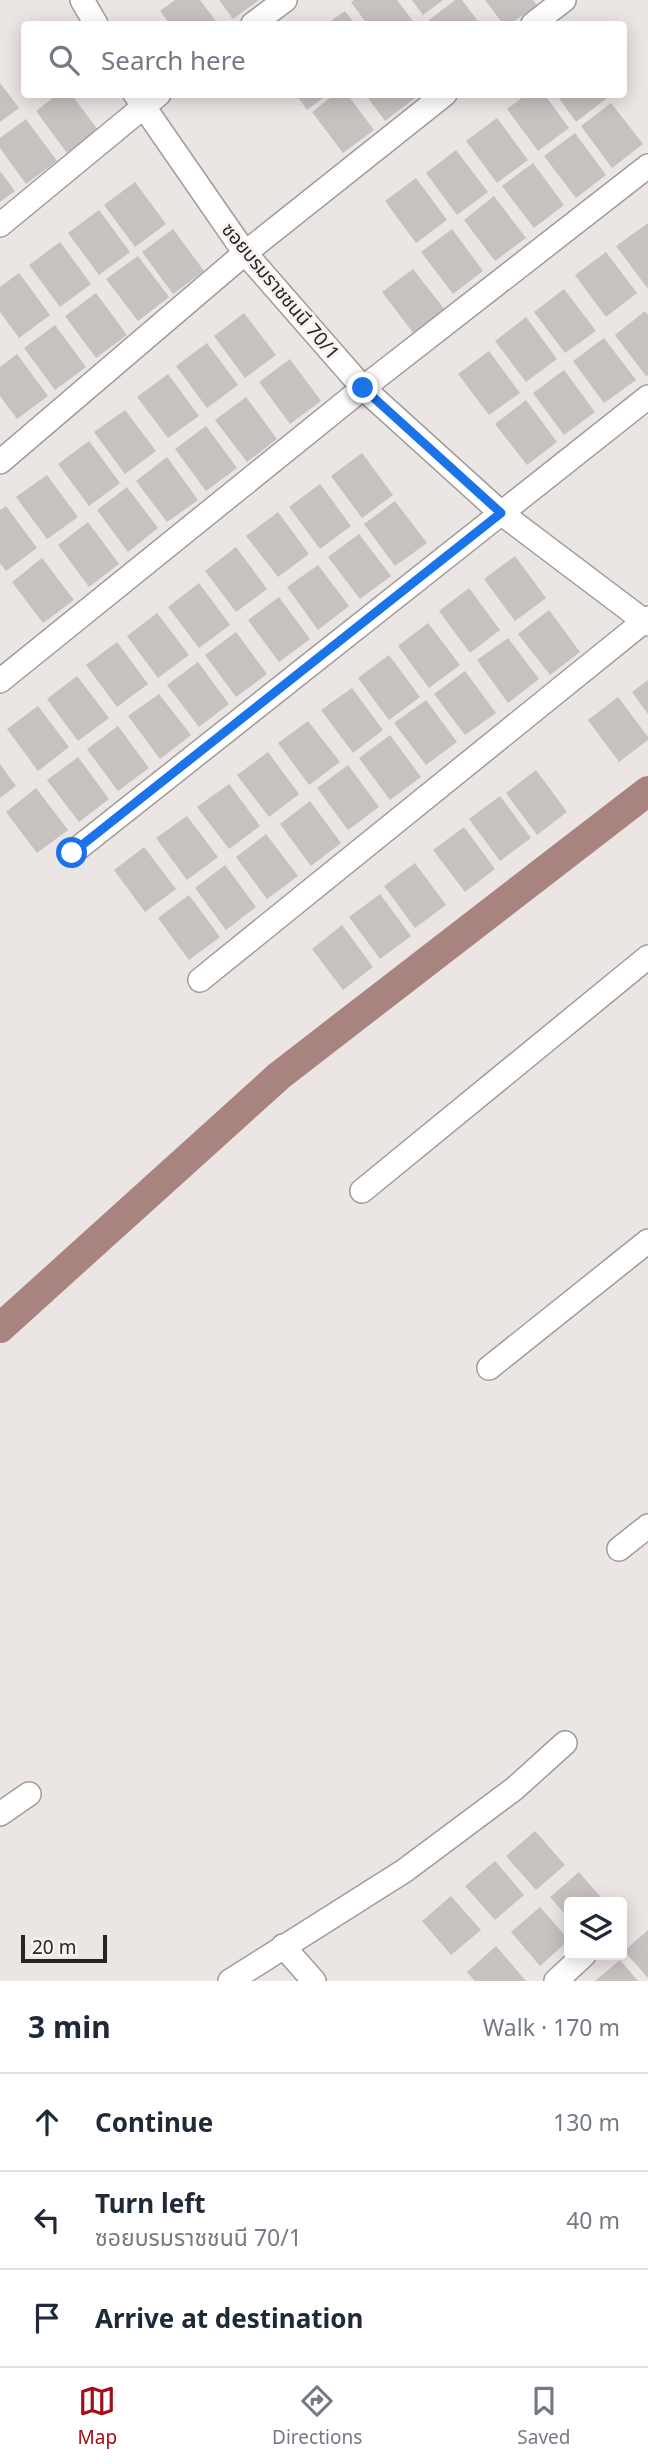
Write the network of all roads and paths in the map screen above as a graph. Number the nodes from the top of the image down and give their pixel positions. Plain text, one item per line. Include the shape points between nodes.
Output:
1 (82, 0) edge
2 (285, 0) edge
3 (564, 0) edge
4 (94, 21) edge
5 (257, 21) edge
6 (537, 21) edge
7 (440, 98) edge
8 (146, 99) edge
9 (648, 166) edge
10 (0, 225) edge
11 (245, 253) junction
12 (363, 388) junction
13 (648, 397) edge
14 (0, 462) edge
15 (501, 513) junction
16 (647, 621) edge
17 (0, 681) edge
18 (72, 853) dead end
19 (648, 957) edge
20 (200, 980) dead end
21 (362, 1191) dead end
22 (648, 1241) edge
23 (489, 1368) dead end
24 (648, 1526) edge
25 (619, 1549) dead end
26 (565, 1743) dead end
27 (29, 1794) dead end
28 (0, 1814) edge
29 (283, 1946) junction
30 (579, 1960) edge
31 (230, 1981) edge
32 (314, 1981) edge
33 (556, 1981) edge

1 - 4 street
2 - 5 street
3 - 6 street
7 - 11 street
8 - 10 street
8 - 11 street, ซอยบรมราชชนนี 70/1
9 - 12 street
11 - 12 street, ซอยบรมราชชนนี 70/1
11 - 14 street
12 - 15 street, ซอยบรมราชชนนี 70/1
12 - 17 street
13 - 15 street
15 - 16 street, ซอยบรมราชชนนี 70/1
15 - 18 street
16 - 20 street
19 - 21 street
22 - 23 street
24 - 25 street
26 - 29 street via 514,1789 404,1871
27 - 28 street
29 - 31 street
29 - 32 street
30 - 33 street

